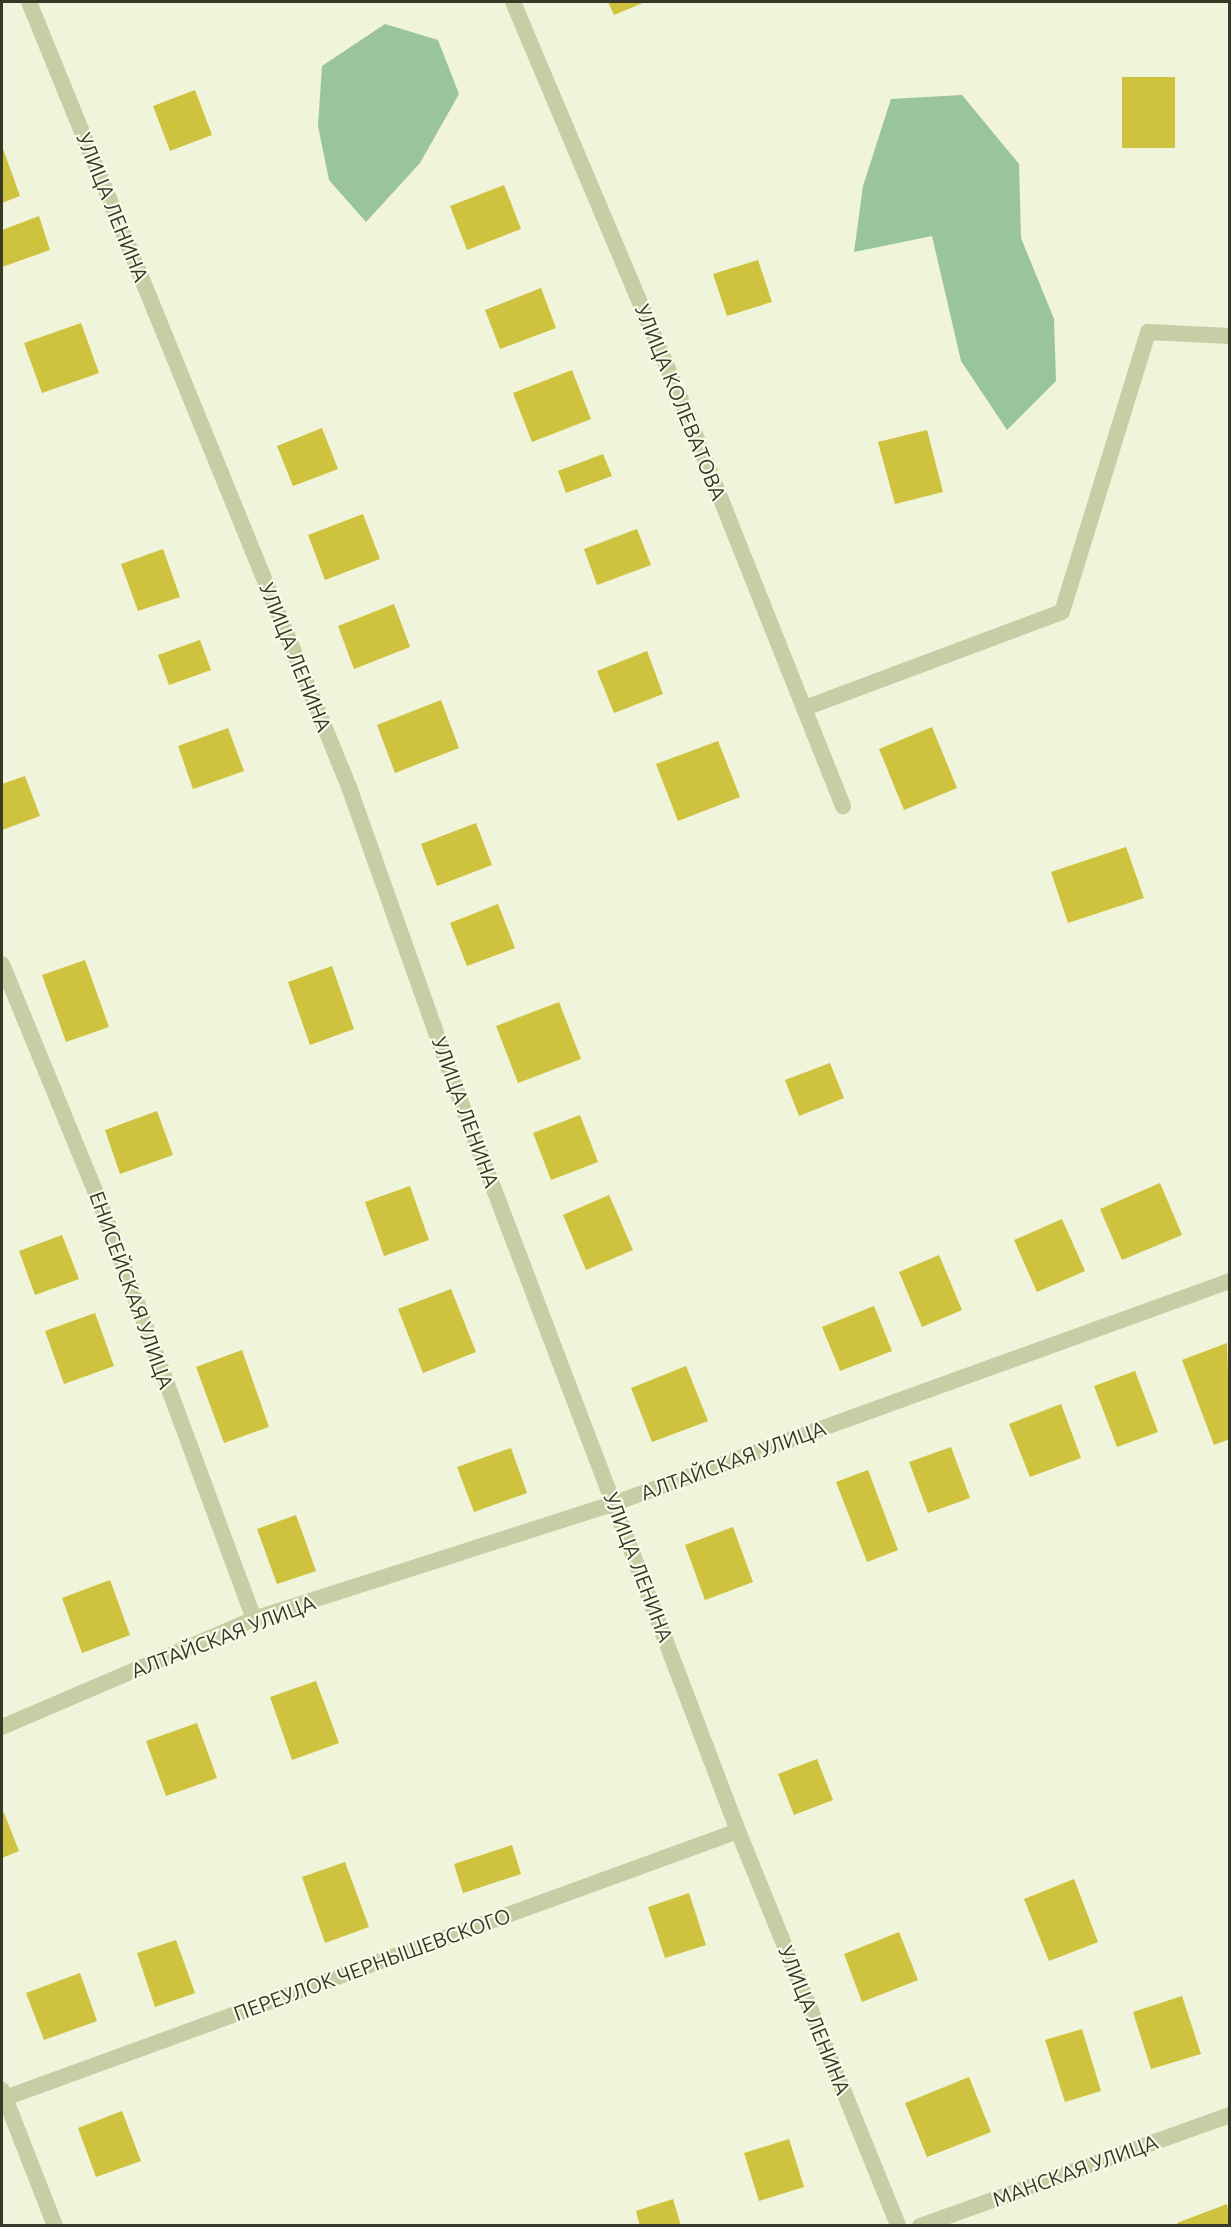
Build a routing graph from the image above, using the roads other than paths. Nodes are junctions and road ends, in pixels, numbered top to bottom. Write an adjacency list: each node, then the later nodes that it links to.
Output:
1 (29, 2): 8 (street, УЛИЦА ЛЕНИНА)
2 (513, 2): 4 (street, УЛИЦА КОЛЕВАТОВА)
3 (1230, 336): 4 (street)
4 (805, 708): 5 (street, УЛИЦА КОЛЕВАТОВА)
5 (843, 806)
6 (2, 964): 9 (street, ЕНИСЕЙСКАЯ УЛИЦА)
7 (1230, 1281): 8 (street, АЛТАЙСКАЯ УЛИЦА)
8 (615, 1503): 9 (street, АЛТАЙСКАЯ УЛИЦА); 11 (street, УЛИЦА ЛЕНИНА)
9 (254, 1619): 10 (street, АЛТАЙСКАЯ УЛИЦА)
10 (2, 1727)
11 (738, 1831): 12 (street, ПЕРЕУЛОК ЧЕРНЫШЕВСКОГО); 15 (street, УЛИЦА ЛЕНИНА)
12 (3, 2094): 14 (street)
13 (1230, 2115): 16 (street, МАНСКАЯ УЛИЦА)
14 (55, 2226)
15 (898, 2226)
16 (921, 2226)

